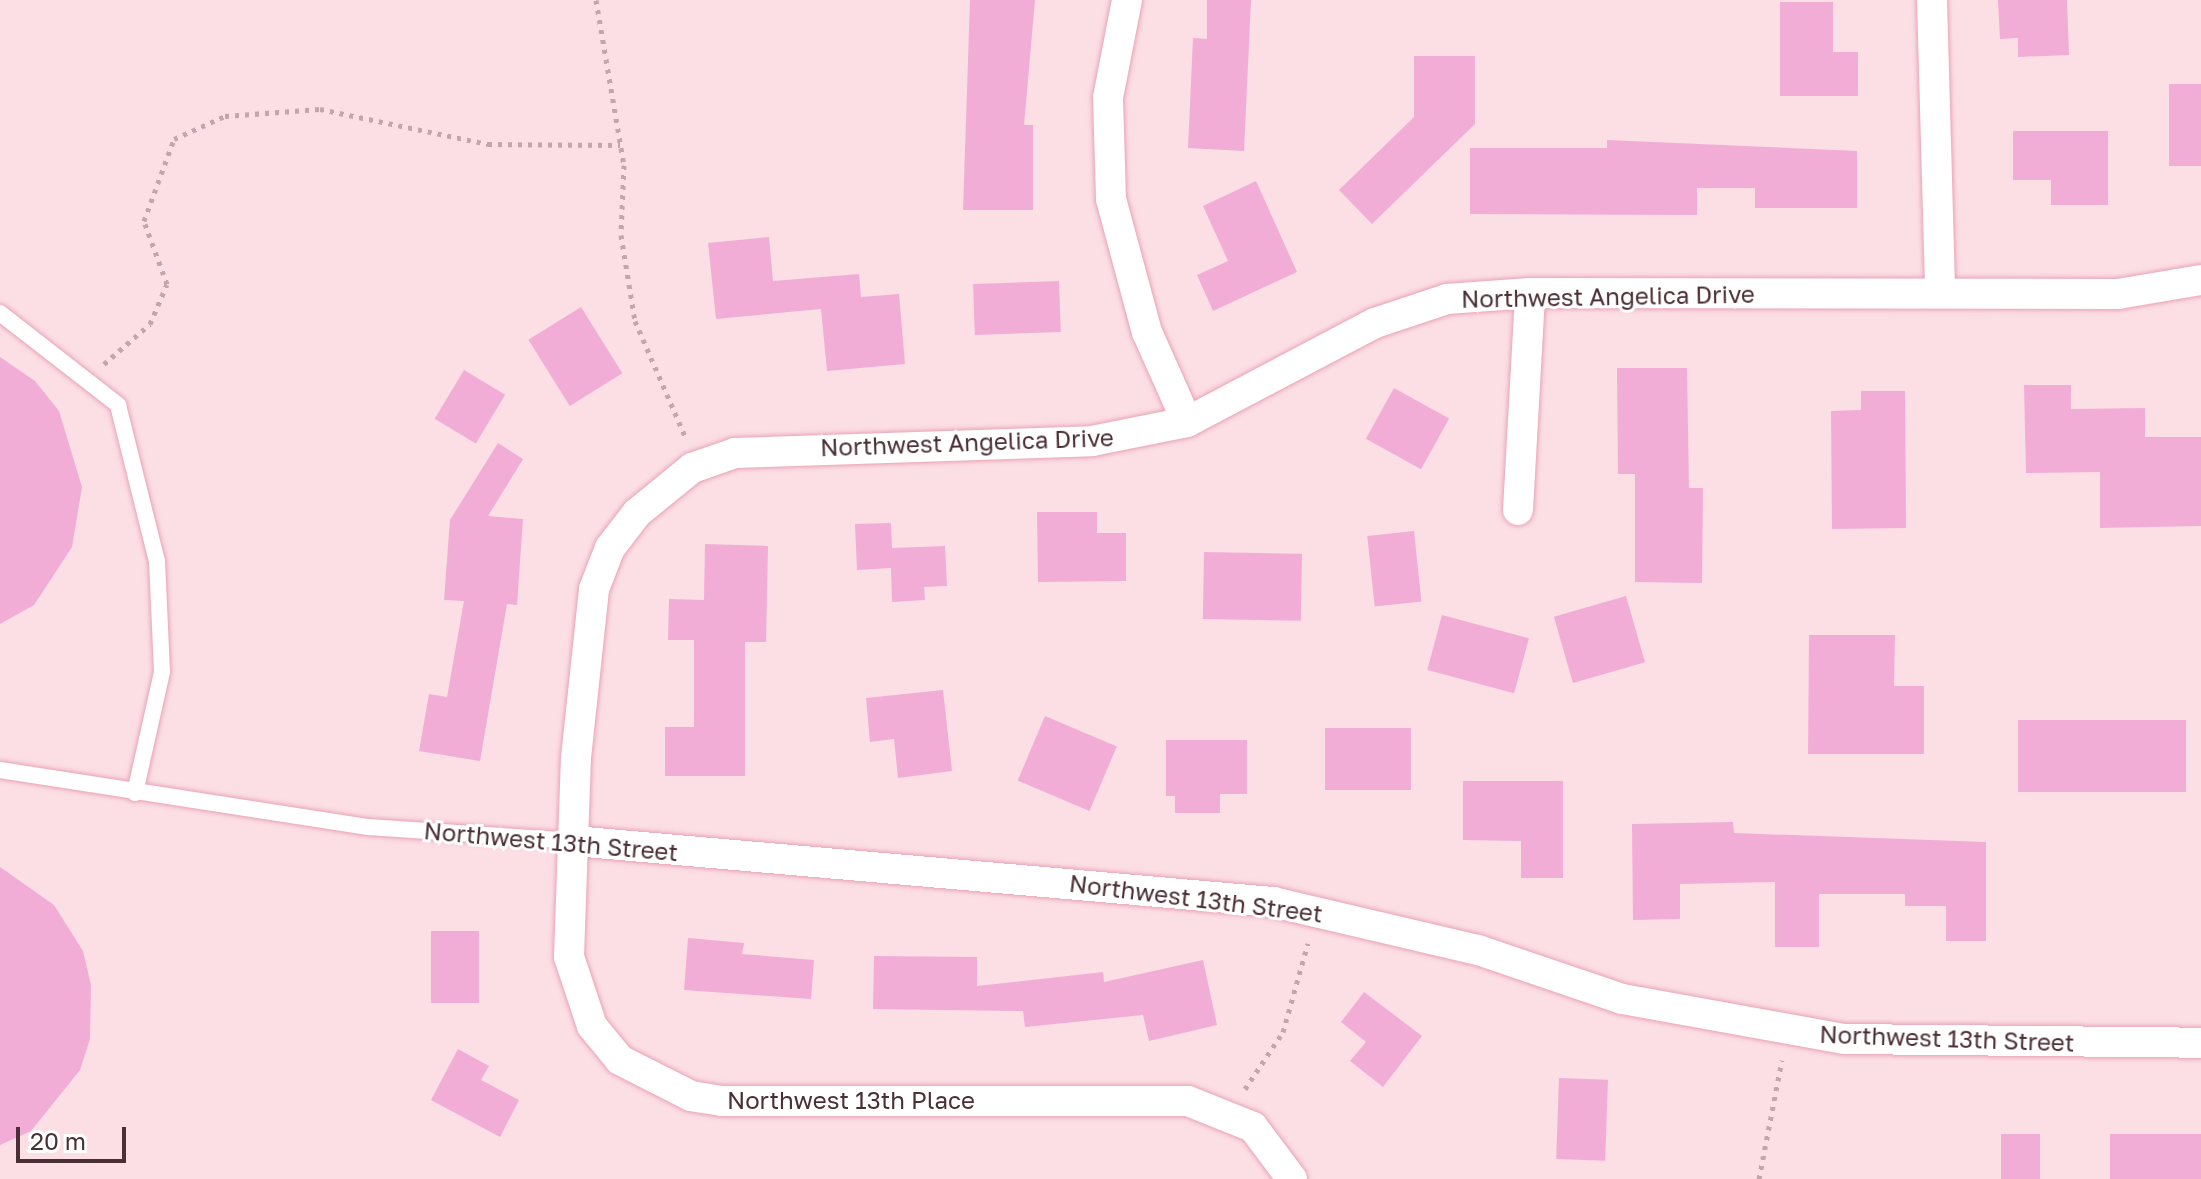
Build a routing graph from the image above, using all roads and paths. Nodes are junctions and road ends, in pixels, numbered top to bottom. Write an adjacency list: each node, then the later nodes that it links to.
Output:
1 (596, 0): 4 (path)
2 (1127, 0): 10 (street)
3 (1932, 0): 7 (street)
4 (620, 145): 9 (path); 11 (path)
5 (2201, 280): 7 (street, Northwest Angelica Drive)
6 (1530, 293): 7 (street, Northwest Angelica Drive); 10 (street, Northwest Angelica Drive); 12 (street)
7 (1940, 293)
8 (0, 313): 9 (lane)
9 (86, 378): 14 (lane)
10 (1187, 422): 11 (street, Northwest Angelica Drive)
11 (692, 468): 15 (street, Northwest Angelica Drive)
12 (1518, 510)
13 (0, 770): 14 (lane, Northwest 13th Street)
14 (135, 793): 15 (lane, Northwest 13th Street)
15 (574, 841): 16 (street, Northwest 13th Street); 19 (street, Northwest 13th Place)
16 (1319, 911): 17 (street, Northwest 13th Street); 19 (path)
17 (1788, 1032): 18 (street, Northwest 13th Street); 21 (path)
18 (2201, 1043)
19 (1230, 1114): 20 (street, Northwest 13th Place)
20 (1292, 1179)
21 (1759, 1179)

